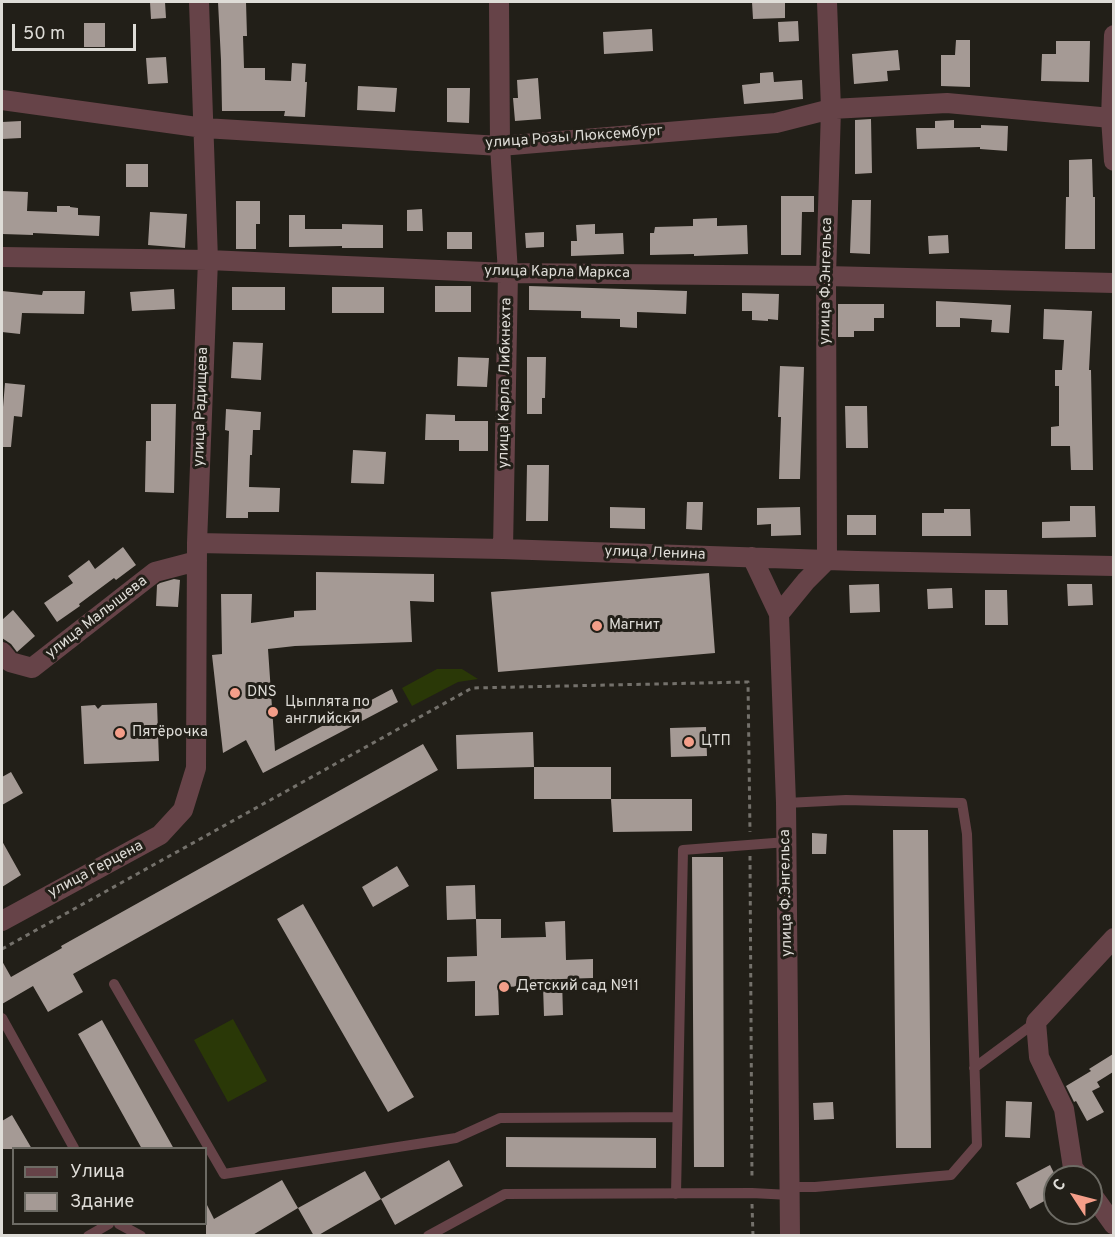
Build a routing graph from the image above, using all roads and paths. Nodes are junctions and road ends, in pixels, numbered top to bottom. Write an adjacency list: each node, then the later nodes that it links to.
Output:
1 (199, 2): 8 (street, улица Радищева)
2 (499, 2): 9 (street, улица Карла Либкнехта)
3 (827, 2): 6 (street, улица Ф.Энгельса)
4 (1113, 35): 7 (street)
5 (2, 100): 8 (street, улица Розы Люксембург)
6 (831, 109): 7 (street, улица Розы Люксембург); 9 (street, улица Розы Люксембург); 14 (street, улица Ф.Энгельса)
7 (1111, 118): 10 (street)
8 (204, 128): 9 (street, улица Розы Люксембург); 12 (street, улица Радищева)
9 (500, 146): 13 (street, улица Карла Либкнехта)
10 (1113, 161)
11 (2, 257): 12 (street, улица Карла Маркса)
12 (208, 260): 13 (street, улица Карла Маркса); 17 (street, улица Радищева)
13 (508, 273): 14 (street, улица Карла Маркса); 16 (street, улица Карла Либкнехта)
14 (826, 276): 15 (street, улица Карла Маркса); 19 (street, улица Ф.Энгельса)
15 (1113, 283)
16 (503, 549): 17 (street, улица Ленина); 18 (street, улица Ленина)
17 (197, 552): 22 (street, улица Малышева); 24 (street, улица Радищева)
18 (752, 557): 19 (street, улица Ленина); 21 (street, улица Ф.Энгельса)
19 (827, 560): 20 (street, улица Ленина); 21 (street)
20 (1113, 566)
21 (780, 614): 23 (street, улица Ф.Энгельса)
22 (2, 652)
23 (786, 803): 25 (street, улица Ф.Энгельса); 33 (lane)
24 (183, 810): 27 (street, улица Герцена)
25 (787, 842): 26 (lane); 37 (street, улица Ф.Энгельса)
26 (750, 845): 29 (path); 34 (lane); 38 (path)
27 (2, 921)
28 (1113, 938): 32 (street)
29 (2, 949)
30 (114, 984): 34 (lane)
31 (2, 1018): 35 (lane)
32 (1036, 1022): 33 (lane); 36 (street)
33 (974, 1068): 37 (lane)
34 (677, 1117): 39 (lane)
35 (73, 1147)
36 (1073, 1165)
37 (790, 1191): 38 (lane); 48 (street, улица Ф.Энгельса)
38 (752, 1193): 39 (lane); 47 (path)
39 (676, 1194): 46 (lane)
40 (1103, 1210): 43 (street)
41 (107, 1225): 44 (lane)
42 (121, 1225): 45 (lane)
43 (1113, 1225)
44 (88, 1236)
45 (141, 1236)
46 (428, 1236)
47 (753, 1236)
48 (790, 1236)

